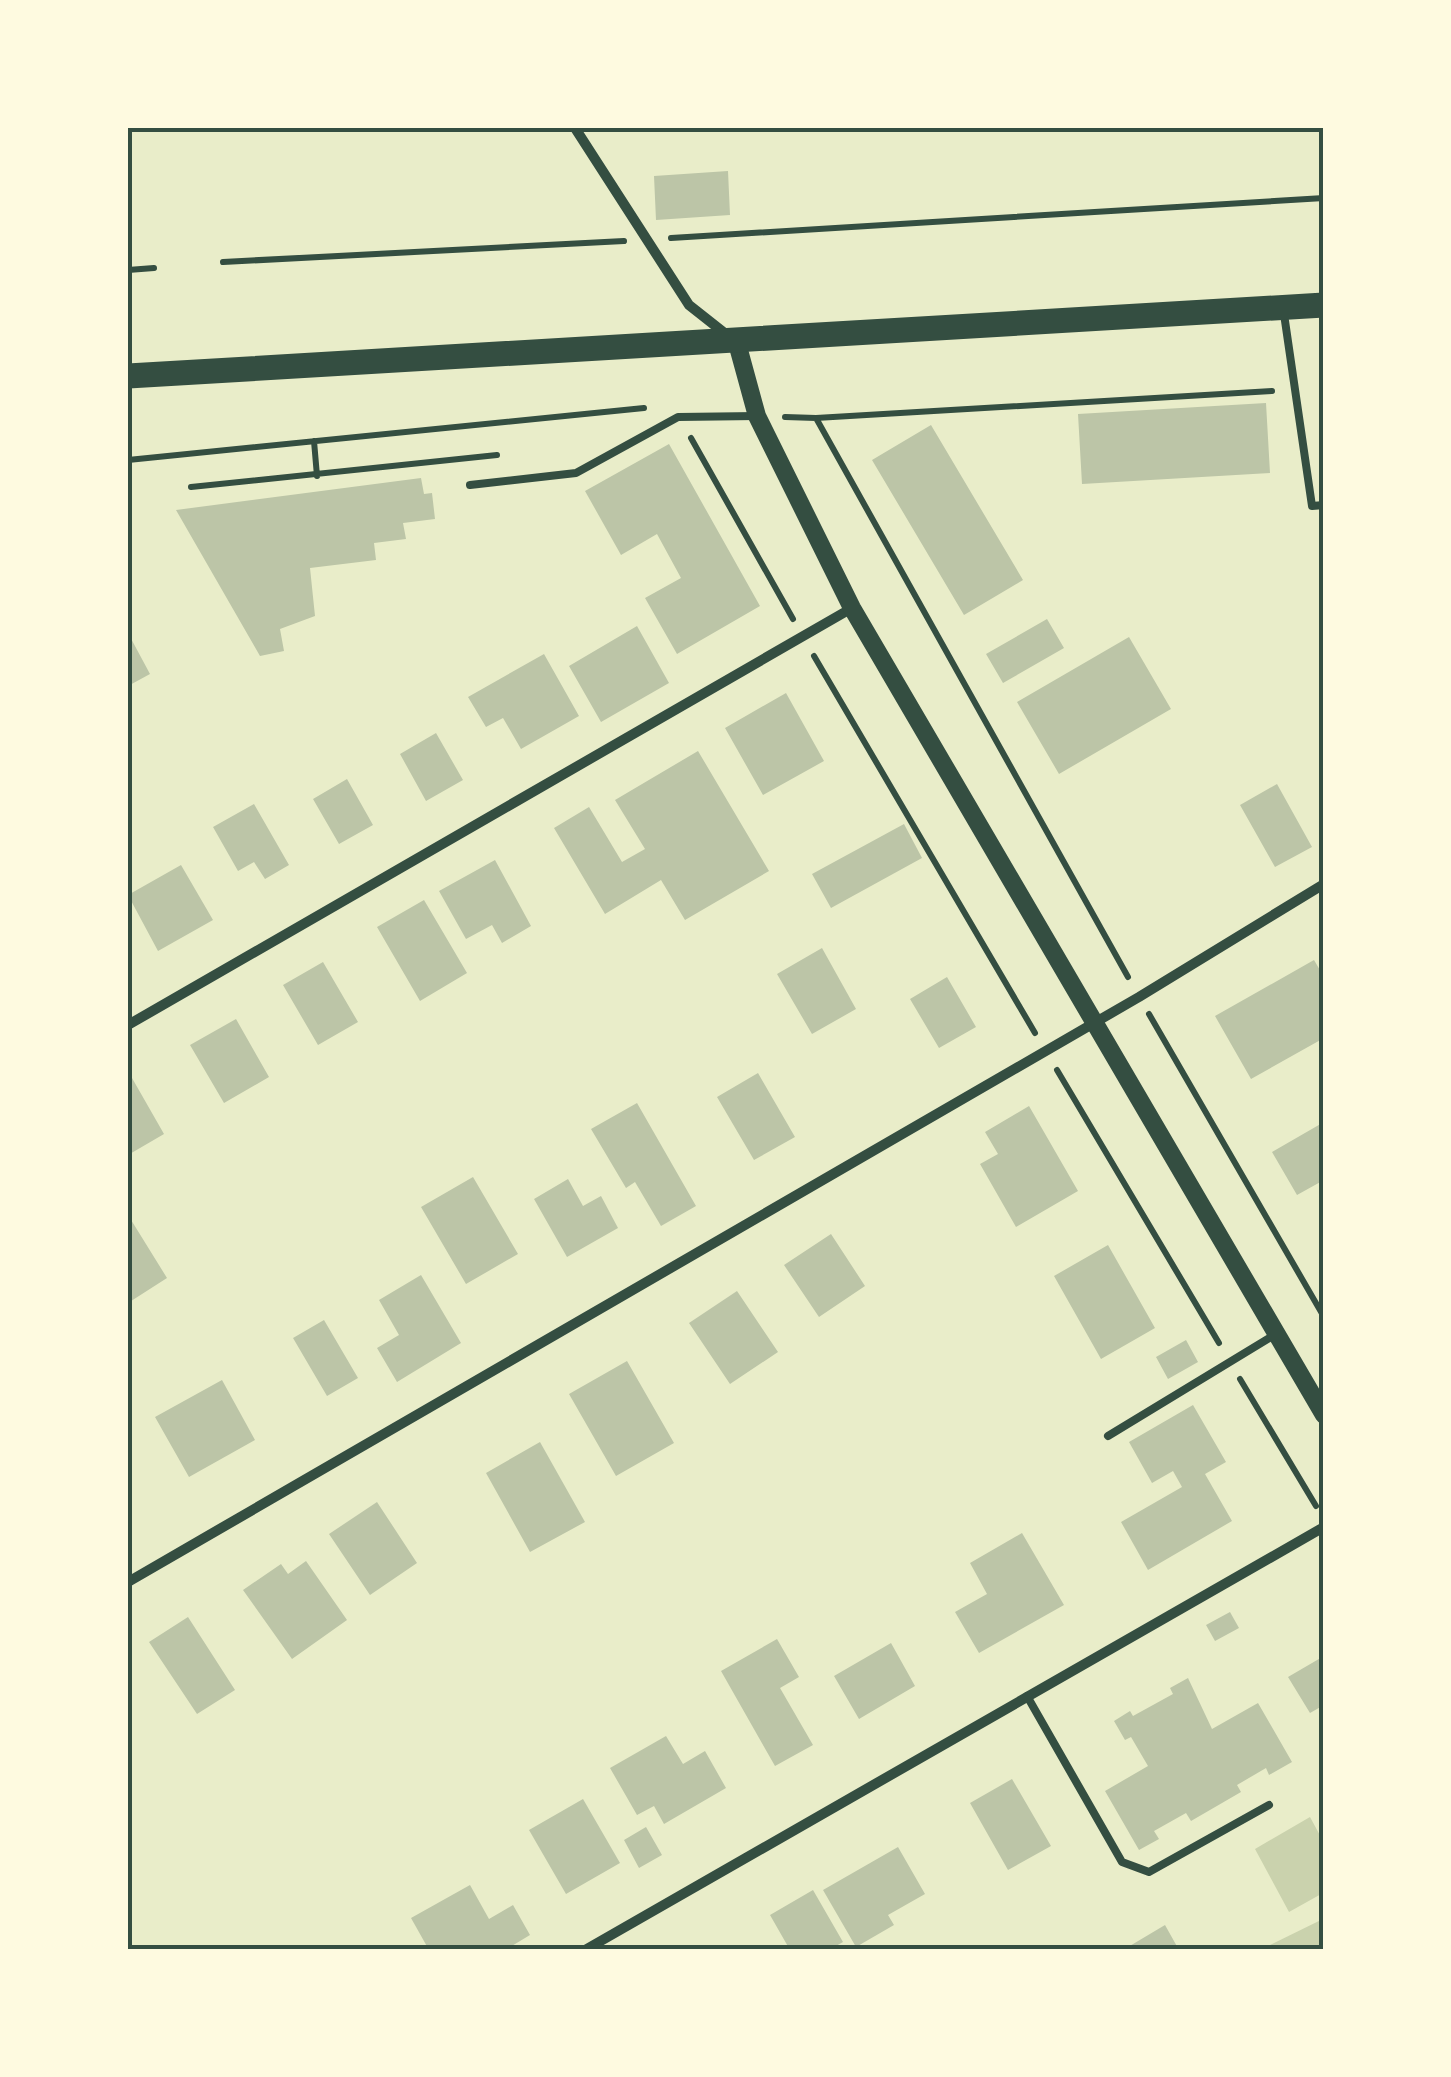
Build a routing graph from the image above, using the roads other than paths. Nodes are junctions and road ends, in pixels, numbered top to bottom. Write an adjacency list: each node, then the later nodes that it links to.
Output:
1 (575, 128): 4 (street)
2 (1324, 304): 3 (main road)
3 (1283, 307): 4 (main road); 8 (lane)
4 (737, 343): 5 (main road); 6 (street)
5 (128, 376)
6 (757, 416): 7 (lane); 9 (street)
7 (470, 485)
8 (1324, 505)
9 (852, 608): 11 (street); 12 (street)
10 (1324, 884): 11 (street)
11 (1094, 1022): 13 (street); 17 (street)
12 (128, 1025)
13 (1276, 1334): 14 (street); 15 (lane)
14 (1324, 1415)
15 (1108, 1436)
16 (1324, 1523): 18 (street)
17 (128, 1582)
18 (1028, 1696): 19 (lane); 20 (street)
19 (1269, 1805)
20 (585, 1950)

